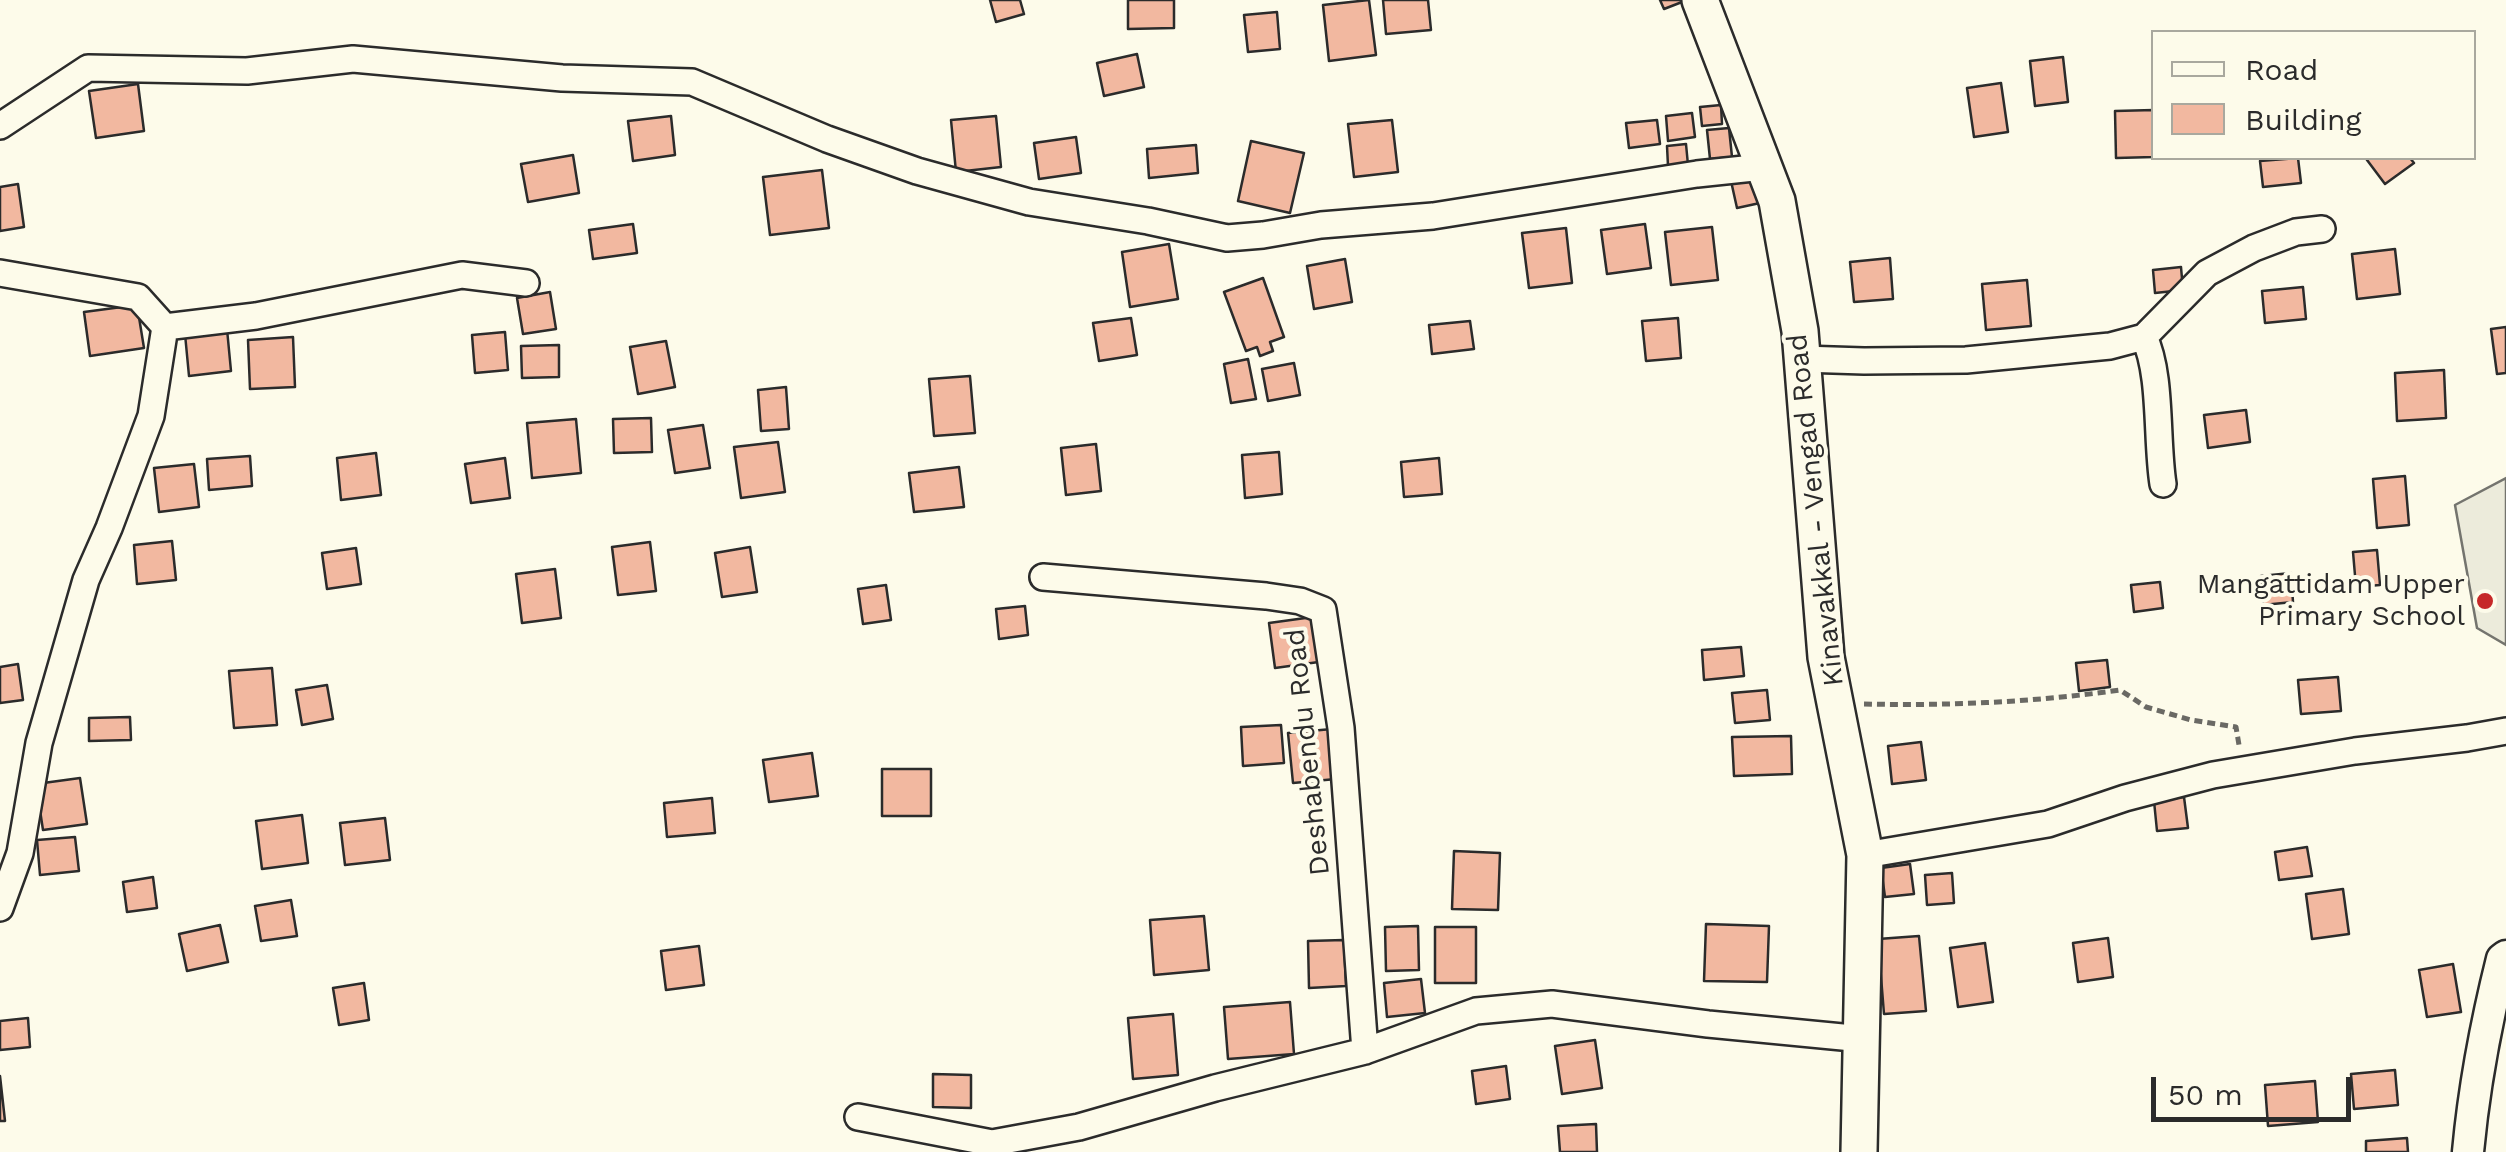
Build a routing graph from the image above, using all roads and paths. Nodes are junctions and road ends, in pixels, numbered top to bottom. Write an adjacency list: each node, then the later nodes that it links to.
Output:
1 (1700, 0): 3 (main road, Kinavakkal - Vengad Road)
2 (0, 126): 3 (street)
3 (1763, 167): 9 (main road, Kinavakkal - Vengad Road)
4 (2322, 229): 8 (street)
5 (0, 273): 7 (street)
6 (526, 283): 7 (street)
7 (164, 327): 16 (street)
8 (2144, 337): 9 (street); 10 (street)
9 (1802, 359): 12 (main road, Kinavakkal - Vengad Road)
10 (2163, 484)
11 (1043, 578): 19 (street, Deshabendu Road)
12 (1836, 704): 14 (path); 15 (main road, Kinavakkal - Vengad Road)
13 (2506, 731): 14 (street)
14 (2243, 770): 15 (street)
15 (1865, 855): 18 (main road, Kinavakkal - Vengad Road)
16 (0, 908)
17 (2506, 956): 23 (street)
18 (1863, 1040): 19 (street); 22 (main road, Kinavakkal - Vengad Road)
19 (1365, 1051): 21 (street)
20 (858, 1117): 21 (street)
21 (990, 1148)
22 (1859, 1152)
23 (2468, 1152)

